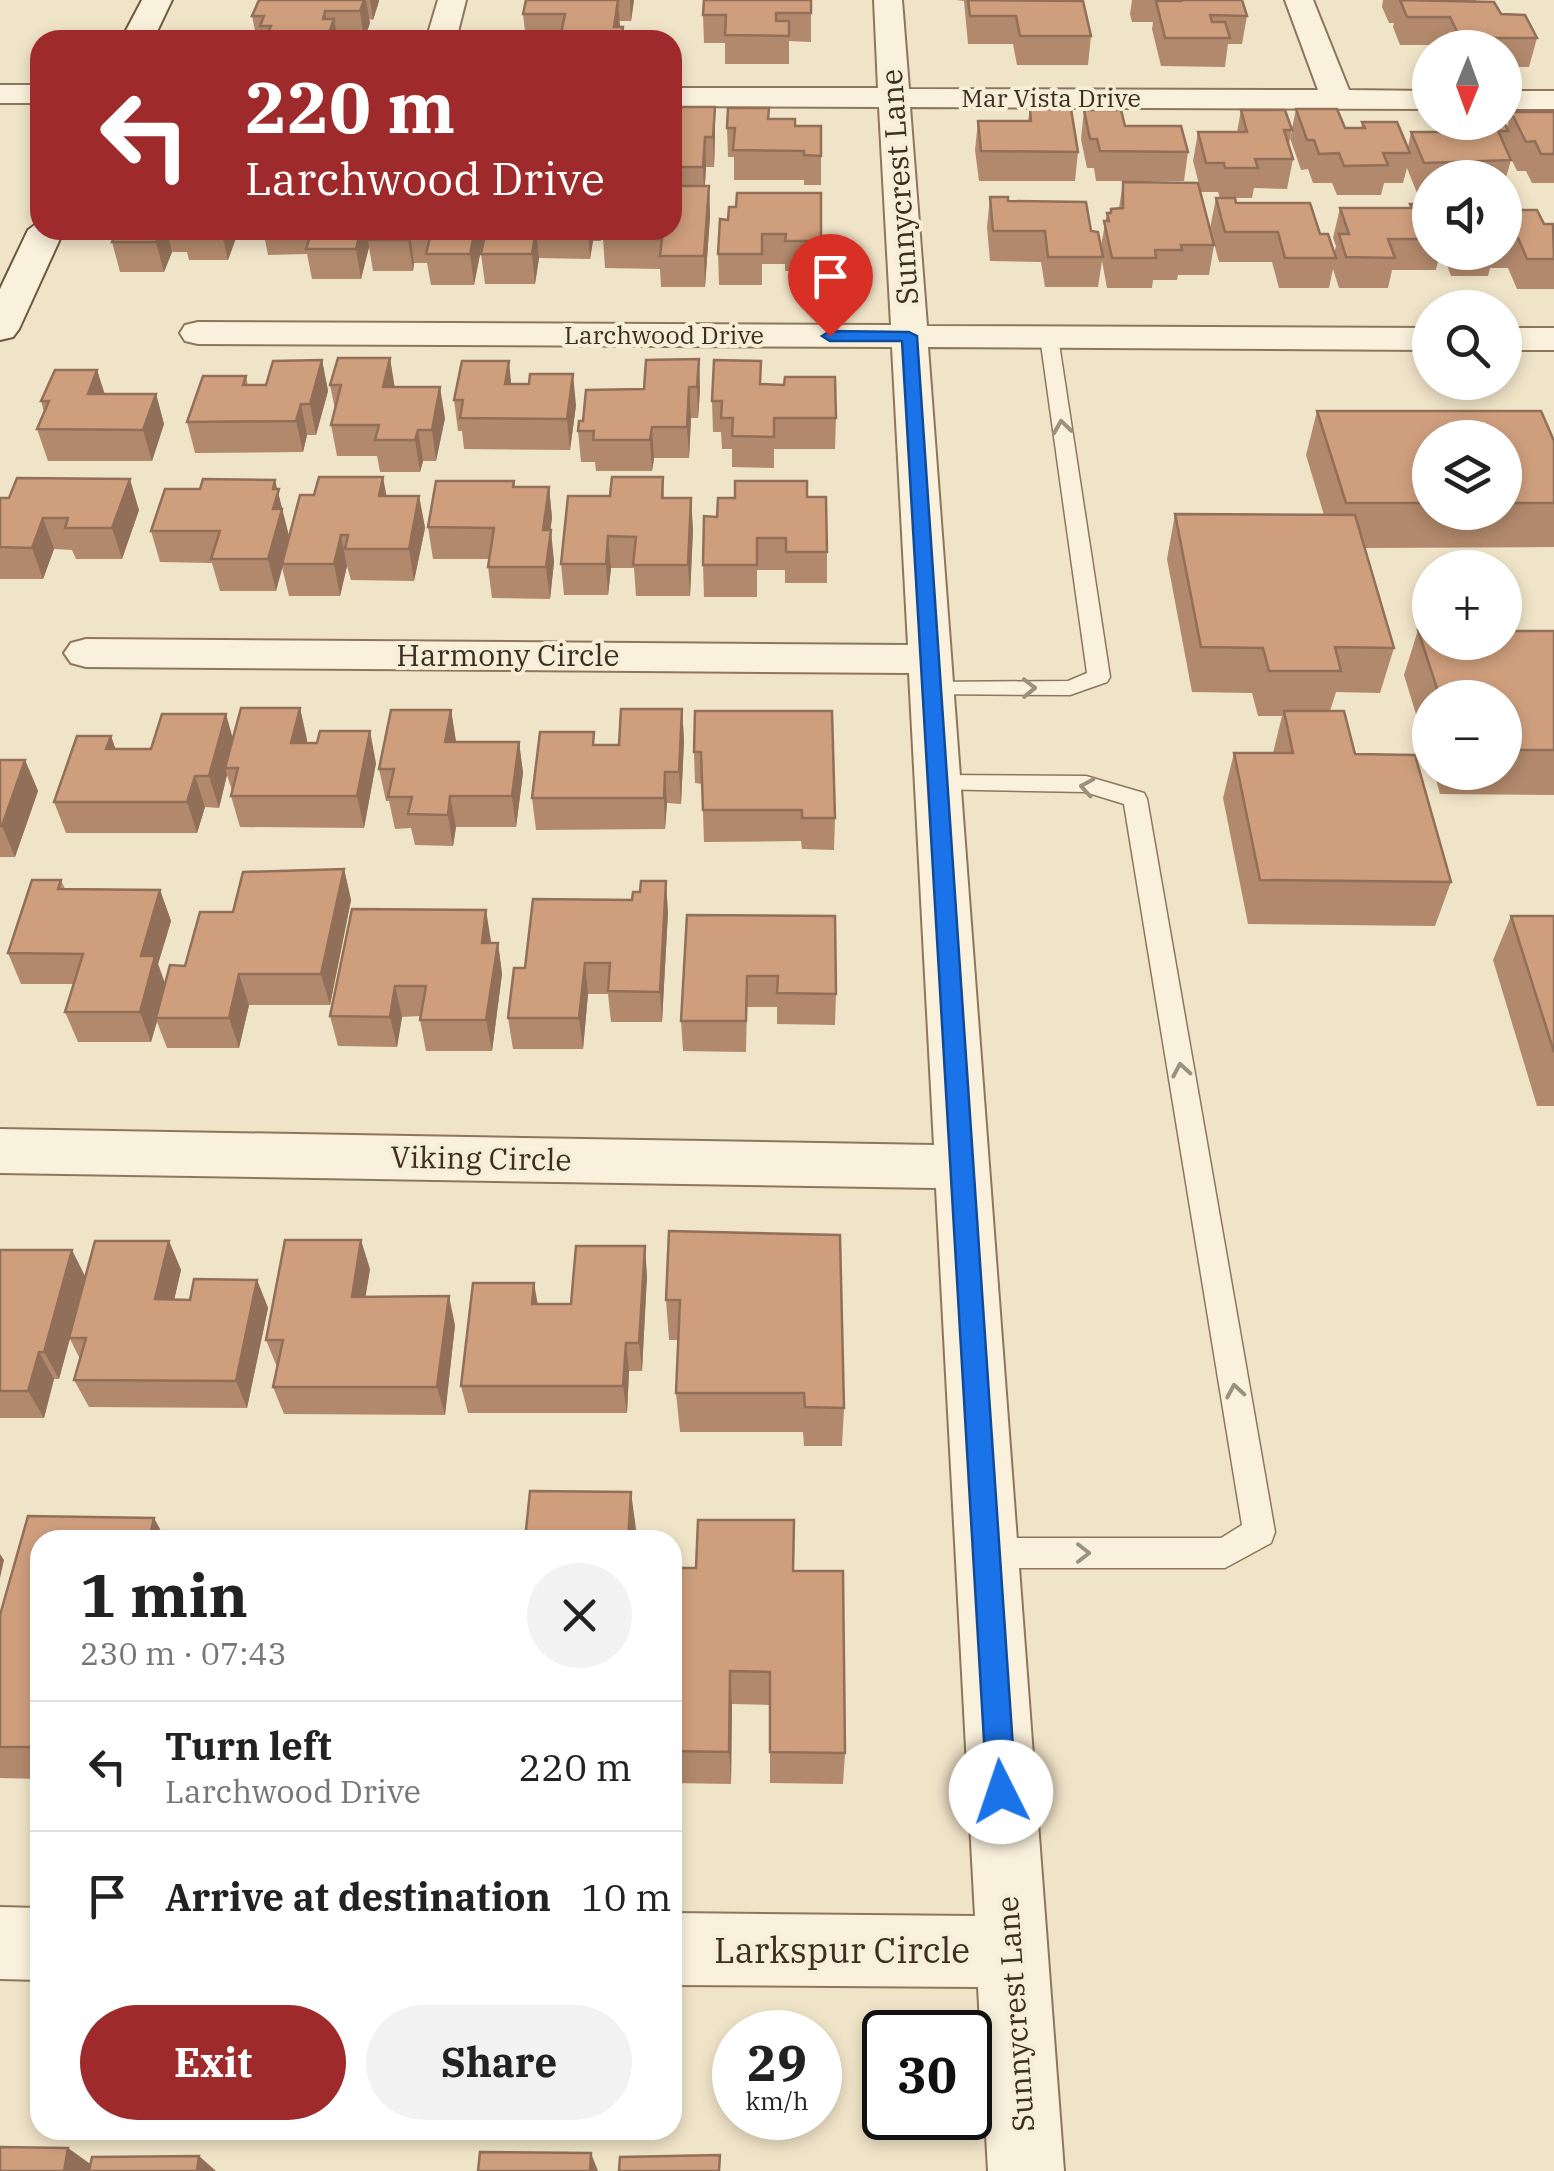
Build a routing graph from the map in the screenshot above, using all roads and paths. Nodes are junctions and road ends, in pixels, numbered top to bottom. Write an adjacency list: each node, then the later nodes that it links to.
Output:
1 (156, 0): 5 (street)
2 (452, 0): 6 (street)
3 (888, 0): 10 (street, Sunnycrest Lane)
4 (1299, 0): 11 (street)
5 (142, 30)
6 (444, 30)
7 (0, 94): 8 (street)
8 (30, 94)
9 (682, 97): 10 (street, Mar Vista Drive)
10 (894, 98): 11 (street, Mar Vista Drive); 18 (street, Sunnycrest Lane)
11 (1336, 99): 12 (street, Mar Vista Drive)
12 (1412, 100)
13 (1522, 100): 14 (street)
14 (1554, 100)
15 (41, 240): 16 (street)
16 (0, 329)
17 (198, 334): 18 (street, Larchwood Drive)
18 (909, 336): 19 (street, Larchwood Drive); 24 (street, Sunnycrest Lane)
19 (1049, 337): 20 (street, Larchwood Drive); 24 (lane, one-way to 19)
20 (1412, 339)
21 (1522, 339): 22 (street)
22 (1554, 339)
23 (86, 653): 24 (street, Harmony Circle)
24 (930, 674): 25 (street, Sunnycrest Lane)
25 (938, 782): 27 (street, Sunnycrest Lane); 28 (lane, one-way to 25)
26 (0, 1151): 27 (street, Viking Circle)
27 (962, 1166): 28 (street, Sunnycrest Lane)
28 (986, 1553): 32 (street, Sunnycrest Lane)
29 (0, 1943): 30 (street)
30 (30, 1944)
31 (682, 1949): 32 (street, Larkspur Circle)
32 (1012, 1952): 33 (street, Sunnycrest Lane)
33 (1026, 2171)

